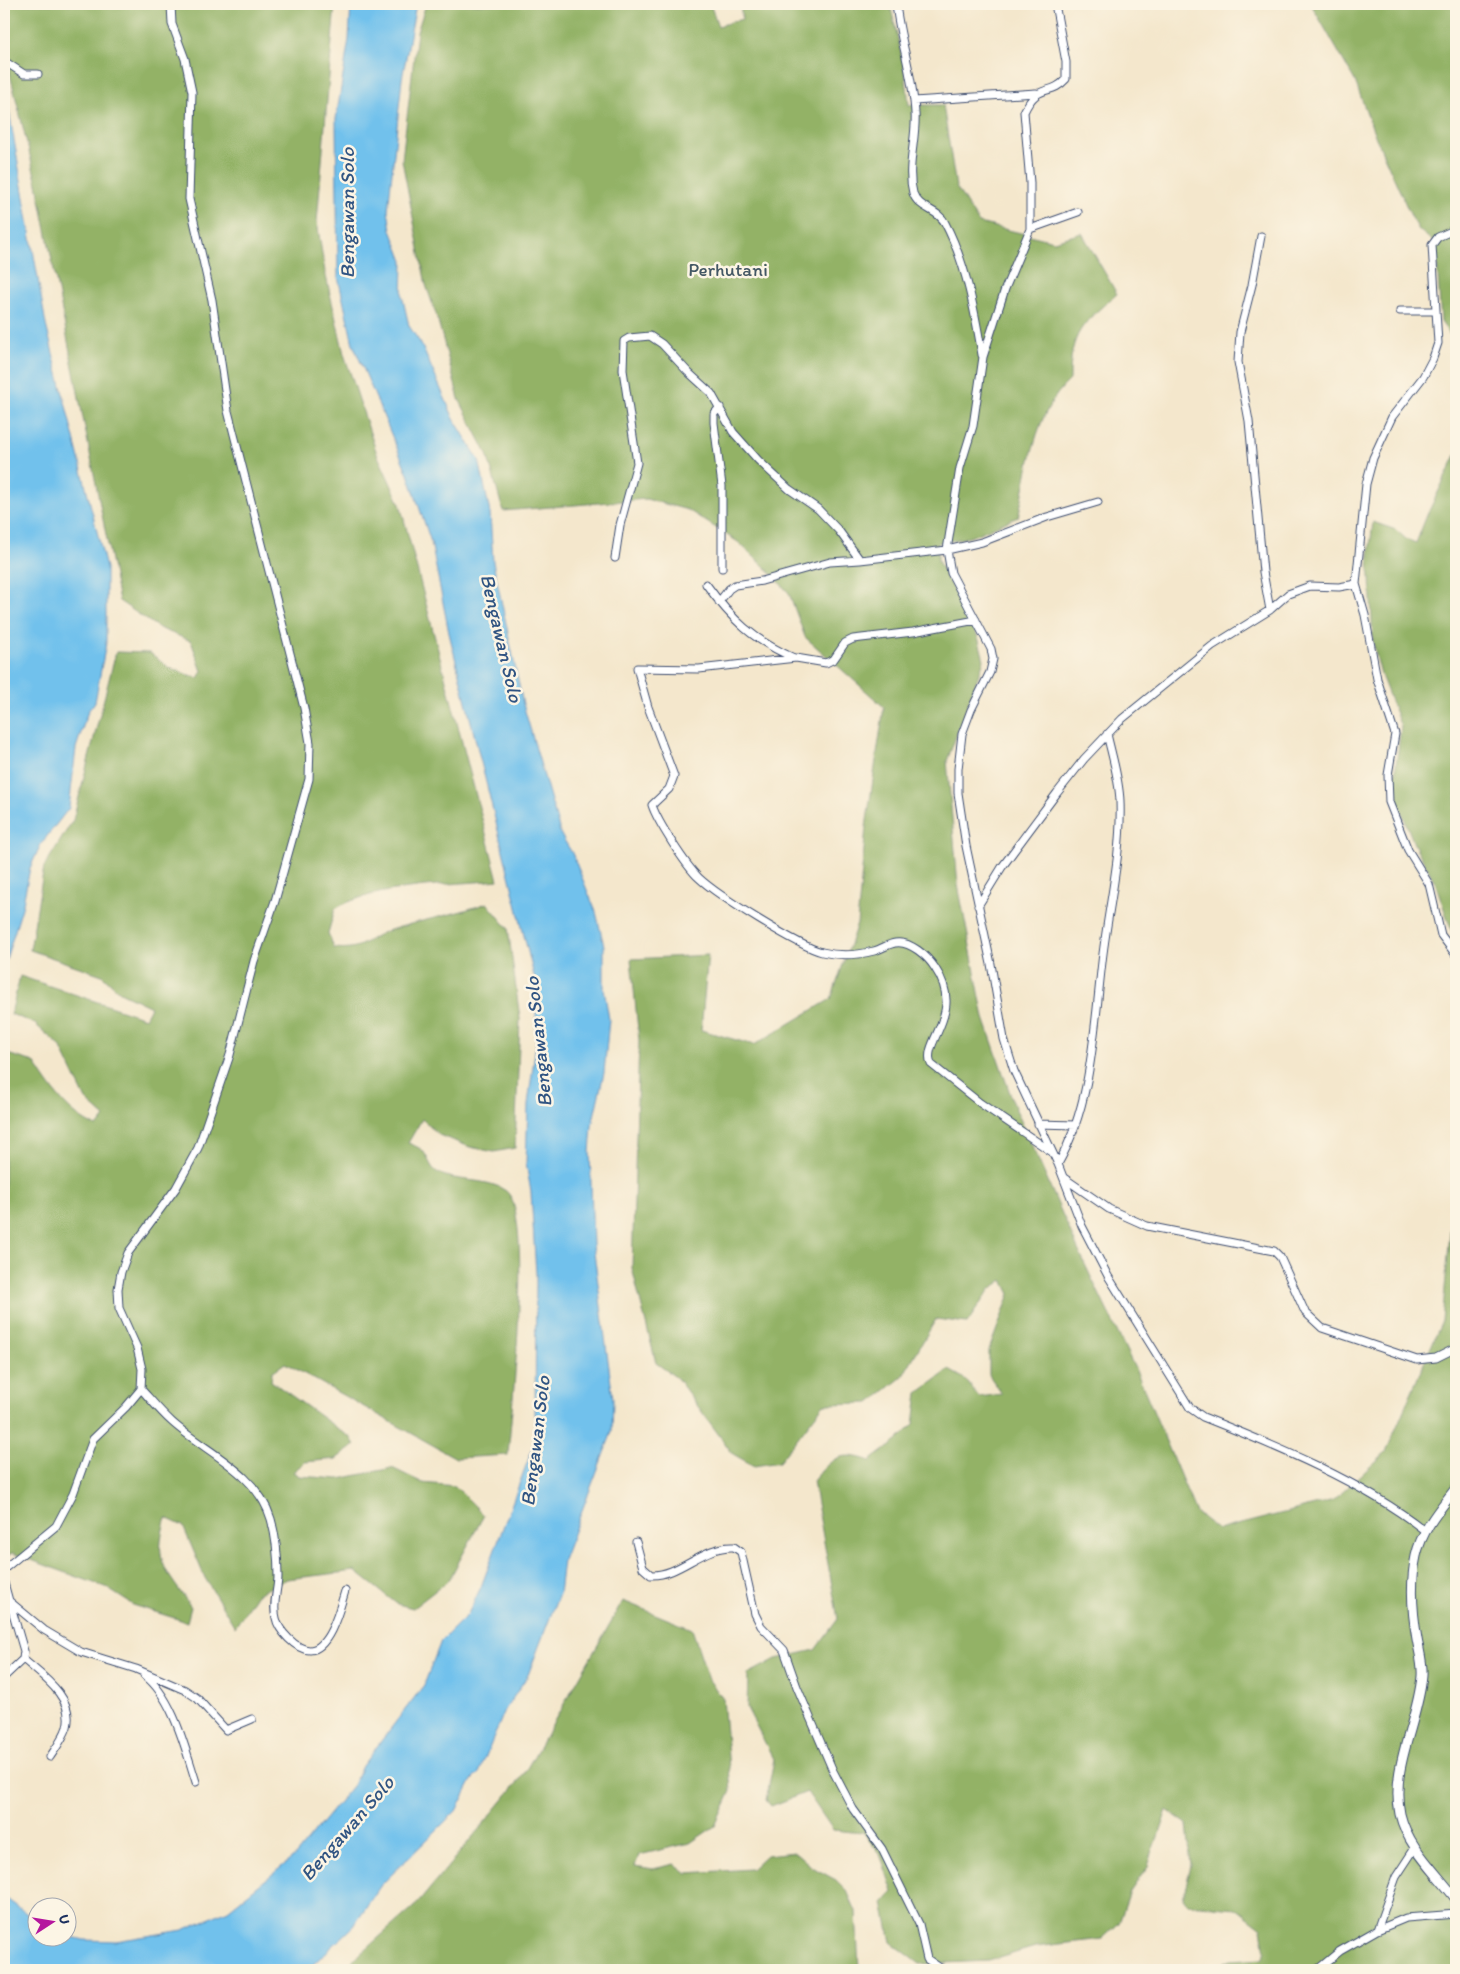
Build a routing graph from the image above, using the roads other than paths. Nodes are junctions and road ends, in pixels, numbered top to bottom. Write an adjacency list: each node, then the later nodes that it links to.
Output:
1 (171, 4): 36 (street)
2 (896, 4): 7 (street)
3 (1055, 4): 6 (street)
4 (4, 60): 5 (street)
5 (38, 74)
6 (1036, 93): 7 (street); 9 (street)
7 (914, 101): 14 (street)
8 (1078, 212): 9 (street)
9 (1030, 229): 14 (street)
10 (1456, 229): 13 (street)
11 (1261, 236): 24 (street)
12 (1400, 311): 13 (street)
13 (1436, 311): 22 (street)
14 (983, 357): 17 (street)
15 (720, 407): 18 (street); 19 (street); 20 (street)
16 (1098, 502): 17 (street)
17 (947, 550): 19 (street); 25 (street)
18 (615, 558)
19 (860, 560): 23 (street)
20 (722, 568)
21 (706, 584): 23 (street)
22 (1356, 584): 24 (street); 29 (street)
23 (719, 602): 26 (street)
24 (1270, 610): 27 (street)
25 (976, 620): 26 (street); 28 (street)
26 (796, 658): 32 (street)
27 (1107, 734): 28 (street); 31 (street)
28 (978, 906): 30 (street)
29 (1456, 955)
30 (1038, 1124): 31 (street); 32 (street)
31 (1076, 1125): 33 (street)
32 (1052, 1152): 33 (street)
33 (1058, 1164): 34 (street)
34 (1064, 1178): 35 (street); 38 (street)
35 (1456, 1348)
36 (141, 1389): 40 (street); 42 (street)
37 (1456, 1488): 38 (street)
38 (1424, 1530): 50 (street)
39 (636, 1542): 54 (street)
40 (4, 1569)
41 (4, 1582): 43 (street)
42 (345, 1591)
43 (9, 1601): 44 (street); 45 (street)
44 (23, 1659): 46 (street); 48 (street)
45 (136, 1669): 47 (street); 49 (street)
46 (4, 1676)
47 (252, 1719)
48 (50, 1757)
49 (196, 1782)
50 (1415, 1848): 51 (street); 53 (street)
51 (1456, 1899)
52 (1456, 1914): 53 (street)
53 (1377, 1930): 55 (street)
54 (943, 1970)
55 (1317, 1970)

